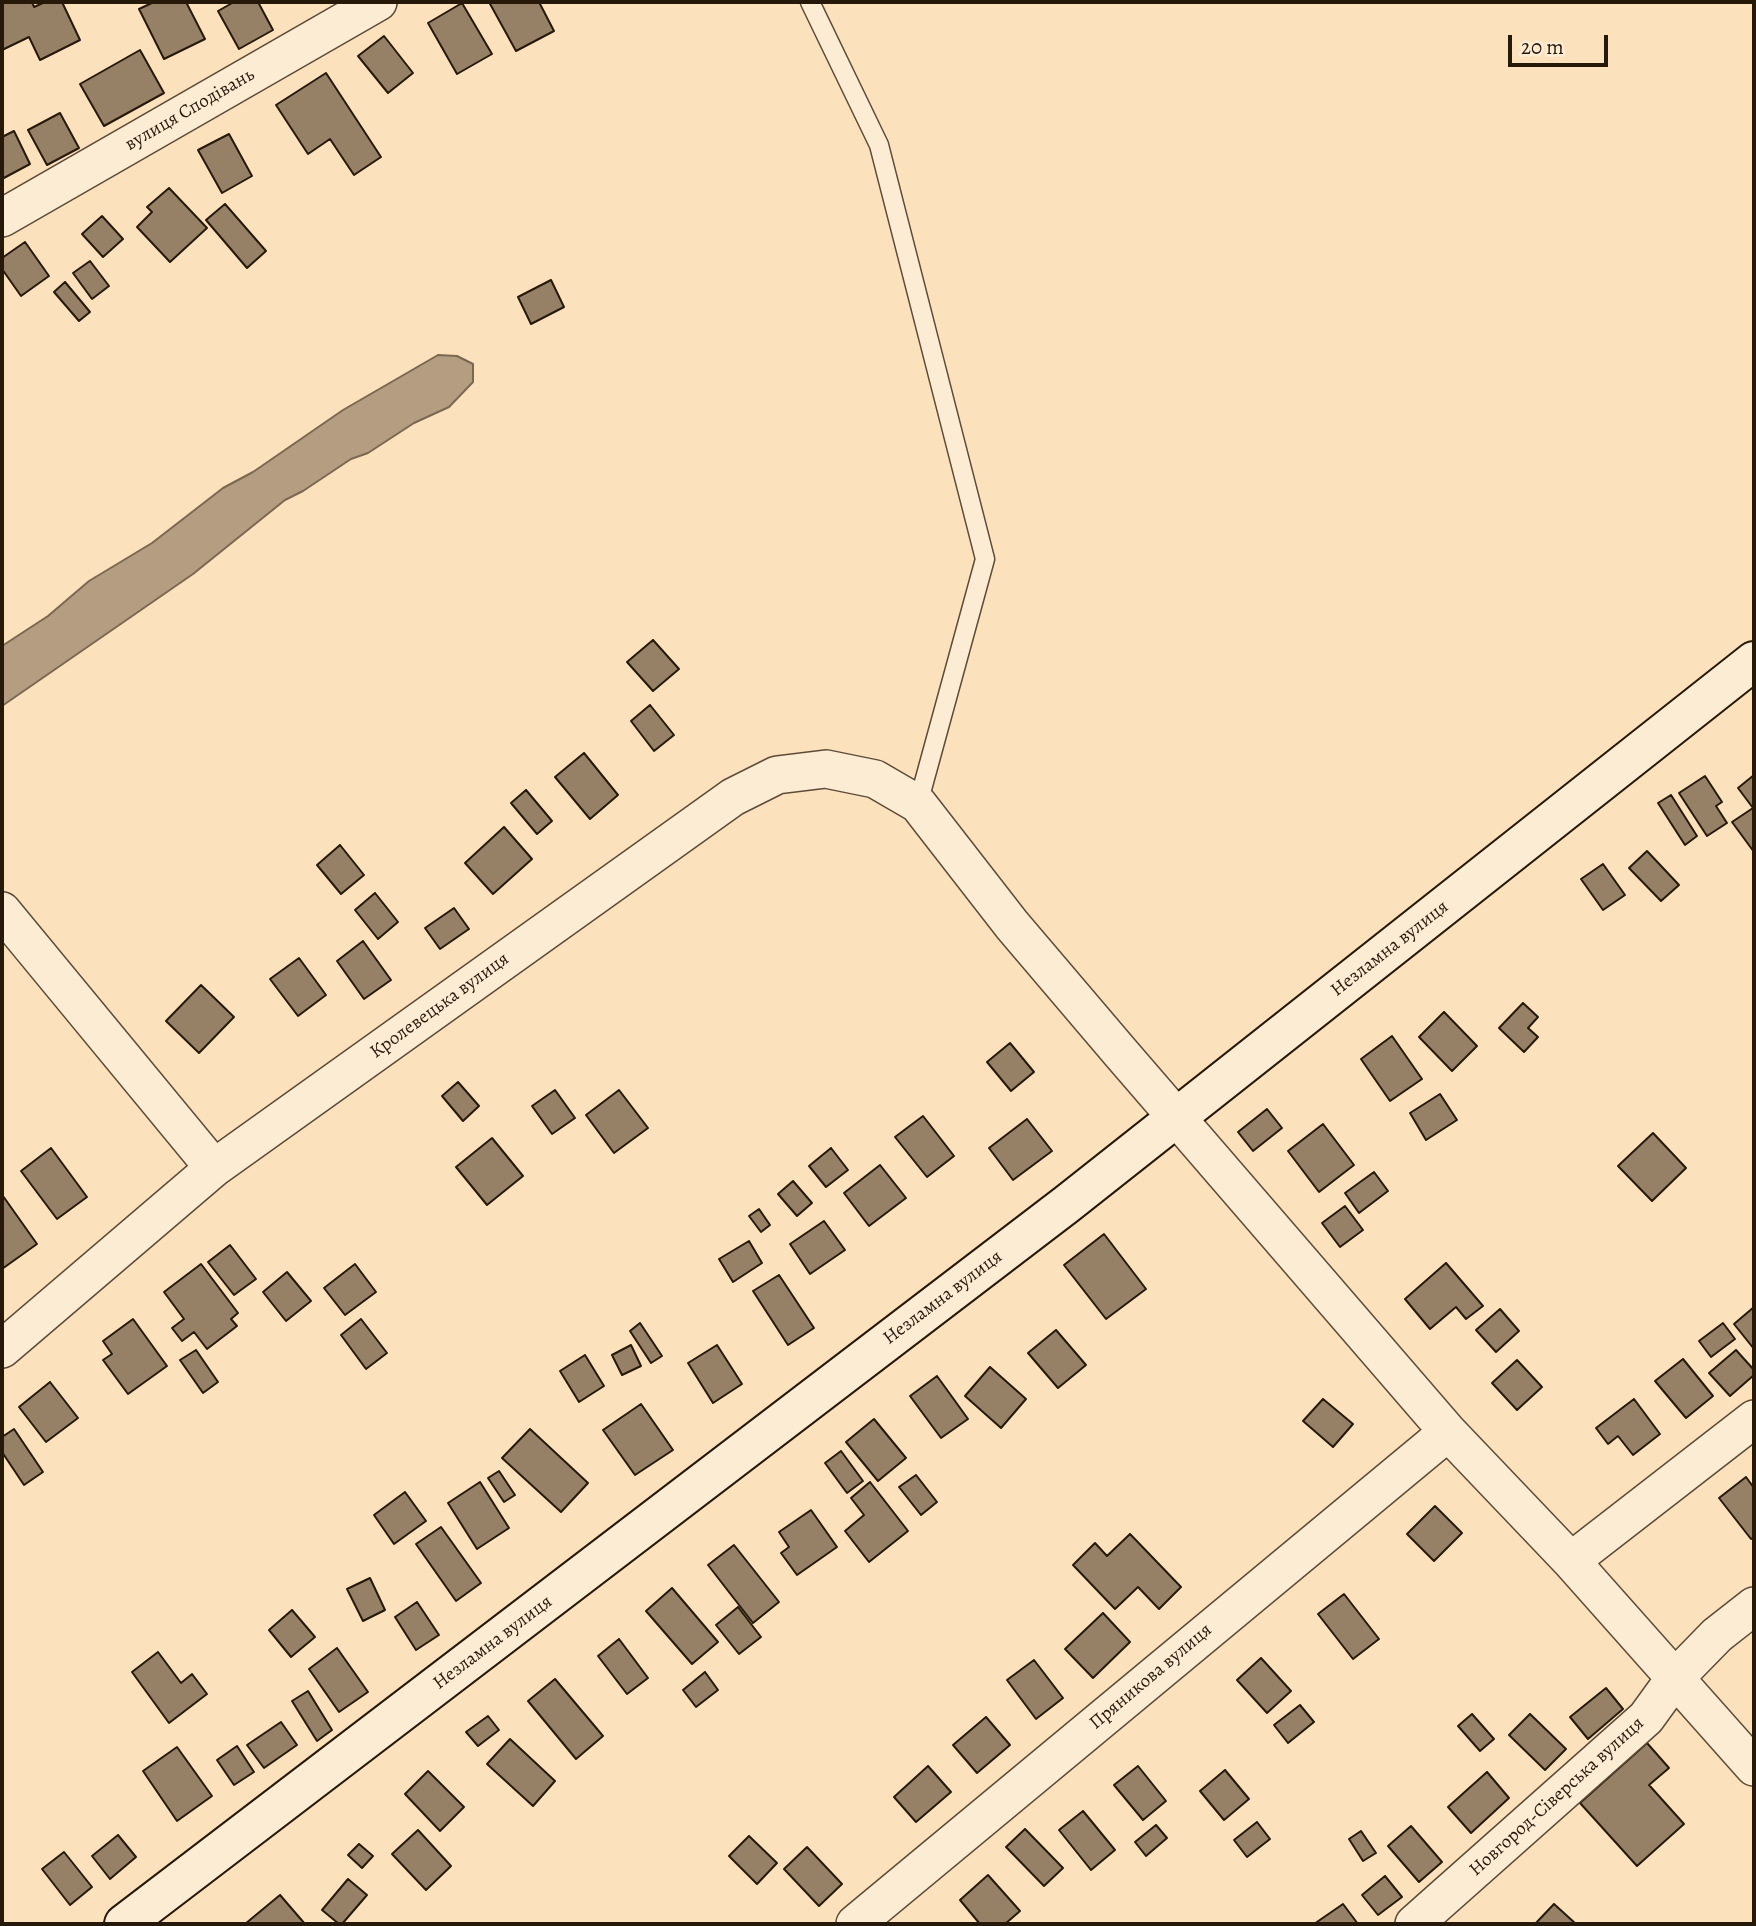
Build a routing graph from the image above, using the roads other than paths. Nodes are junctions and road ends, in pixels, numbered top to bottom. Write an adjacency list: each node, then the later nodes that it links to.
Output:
1 (379, 2): 3 (street, вулиця Сподівань)
2 (810, 2): 5 (lane)
3 (2, 218)
4 (1754, 661): 7 (street, Незламна вулиця)
5 (918, 804): 7 (street); 8 (street, Кролевецька вулиця)
6 (2, 911): 8 (street)
7 (1177, 1117): 11 (street); 16 (street, Незламна вулиця)
8 (214, 1168): 9 (street, Кролевецька вулиця)
9 (2, 1349)
10 (1754, 1419): 12 (street)
11 (1448, 1432): 12 (street); 17 (street, Пряникова вулиця)
12 (1571, 1561): 14 (street)
13 (1754, 1606): 14 (street, Новгород-Сіверська вулиця)
14 (1675, 1678): 15 (street); 18 (street, Новгород-Сіверська вулиця)
15 (1754, 1767)
16 (124, 1924)
17 (855, 1924)
18 (1414, 1924)

